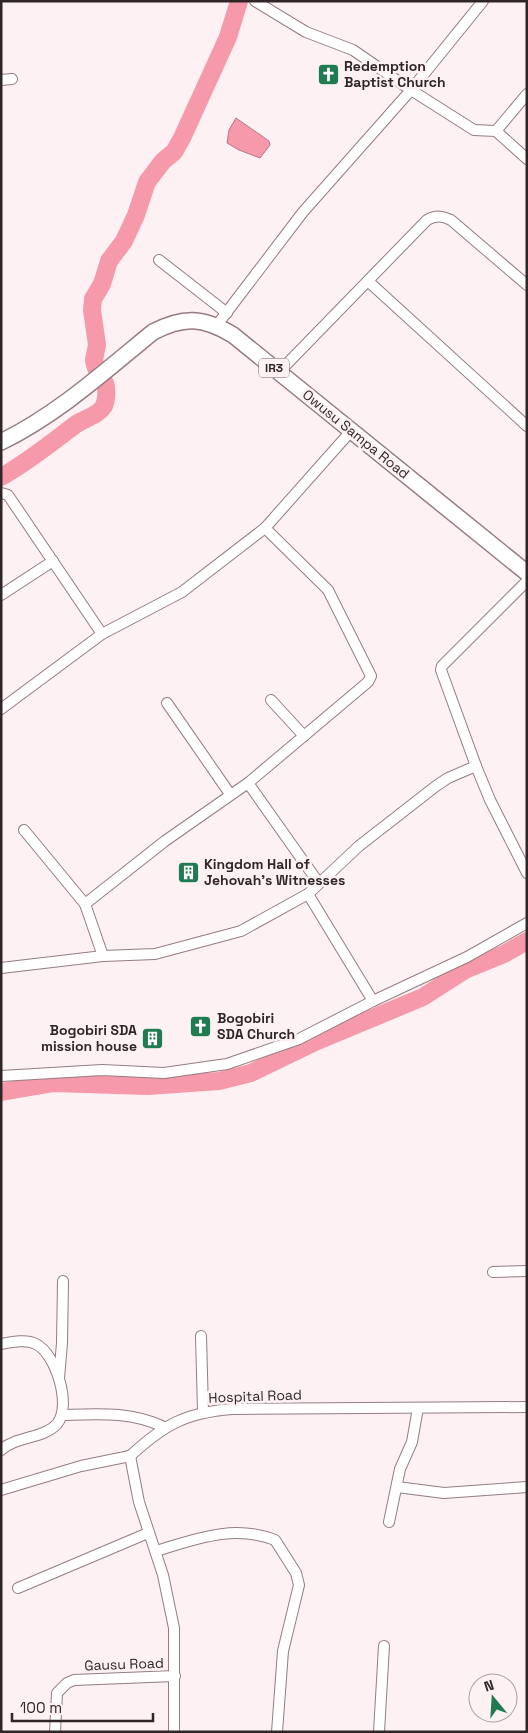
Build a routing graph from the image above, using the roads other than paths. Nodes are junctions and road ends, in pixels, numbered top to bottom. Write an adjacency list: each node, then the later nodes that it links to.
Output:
1 (255, 1): 5 (street)
2 (483, 1): 5 (street)
3 (12, 79): 4 (street)
4 (1, 80)
5 (411, 90): 7 (street); 12 (street)
6 (527, 94): 7 (street)
7 (496, 131): 8 (street)
8 (527, 159)
9 (158, 260): 12 (street)
10 (369, 282): 11 (street); 14 (street); 15 (street)
11 (527, 284)
12 (227, 313): 13 (street)
13 (217, 325): 14 (main road, Owusu Sampa Road / IR3); 17 (main road, Owusu Sampa Road / IR3)
14 (279, 372): 16 (main road, Owusu Sampa Road / IR3)
15 (527, 426)
16 (352, 430): 19 (street); 21 (main road, Owusu Sampa Road / IR3)
17 (1, 442)
18 (1, 493): 20 (street)
19 (265, 528): 23 (street); 27 (street)
20 (54, 560): 22 (street); 23 (street)
21 (526, 573): 28 (street)
22 (1, 595)
23 (102, 634): 26 (street)
24 (271, 700): 27 (street)
25 (167, 703): 30 (street)
26 (1, 709)
27 (304, 736): 29 (street)
28 (476, 766): 32 (street); 33 (street)
29 (248, 783): 30 (street); 33 (street)
30 (230, 794): 35 (street)
31 (24, 830): 35 (street)
32 (527, 873)
33 (318, 882): 34 (street)
34 (308, 894): 37 (street); 39 (street)
35 (85, 904): 37 (street)
36 (527, 923): 39 (street)
37 (103, 956): 38 (street)
38 (1, 968)
39 (373, 1001): 40 (street)
40 (1, 1076)
41 (527, 1271): 42 (street)
42 (493, 1272)
43 (63, 1281): 46 (street)
44 (201, 1336): 49 (street)
45 (1, 1344): 46 (street)
46 (58, 1379): 50 (street)
47 (527, 1407): 48 (street, Hospital Road)
48 (418, 1408): 49 (street, Hospital Road); 54 (street)
49 (202, 1411): 51 (street, Hospital Road)
50 (62, 1415): 51 (street); 52 (street)
51 (164, 1427): 53 (street, Hospital Road)
52 (1, 1450)
53 (130, 1456): 56 (street); 58 (street)
54 (397, 1487): 55 (street); 57 (street)
55 (527, 1487)
56 (1, 1490)
57 (389, 1522)
58 (148, 1534): 59 (street); 60 (street)
59 (156, 1551): 62 (street); 65 (street)
60 (18, 1588)
61 (384, 1646): 66 (street)
62 (175, 1676): 63 (street, Gausu Road); 64 (street)
63 (55, 1732)
64 (174, 1732)
65 (277, 1732)
66 (379, 1732)

